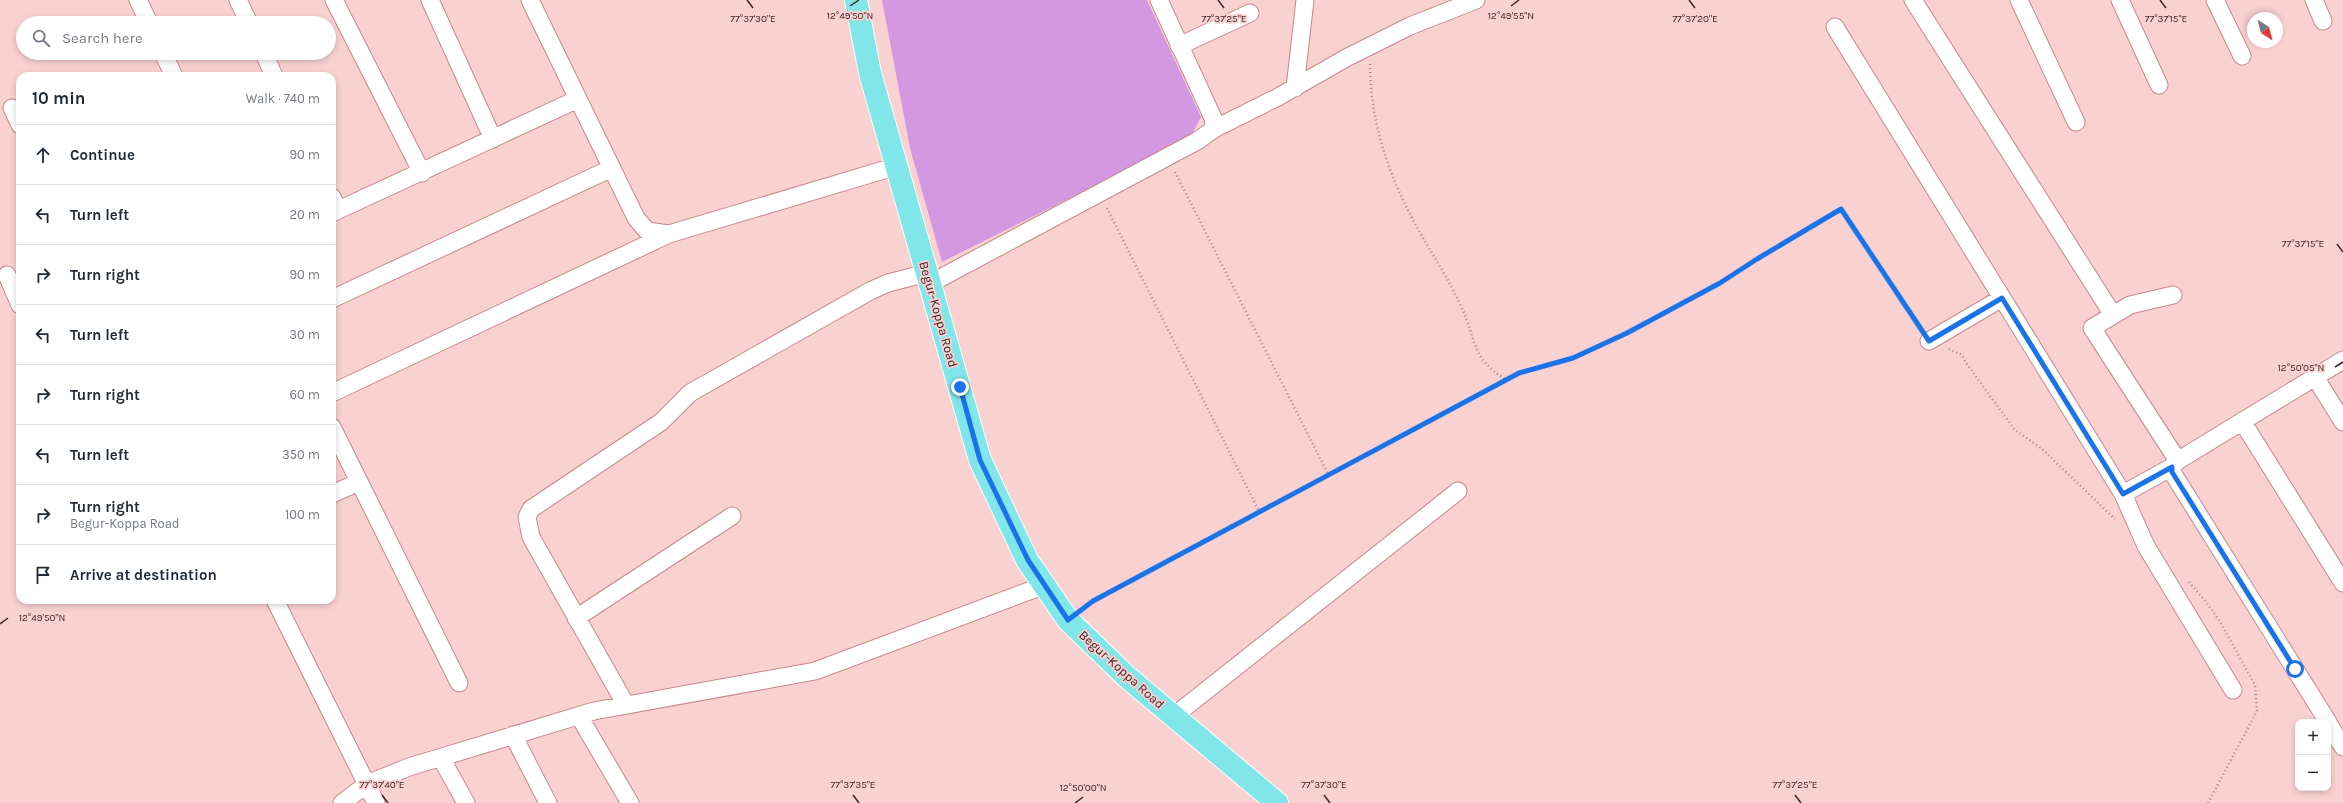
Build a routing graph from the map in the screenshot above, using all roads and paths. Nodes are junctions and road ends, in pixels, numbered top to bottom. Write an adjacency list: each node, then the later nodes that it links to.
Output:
1 (138, 0): 16 (street)
2 (238, 0): 17 (street)
3 (334, 0): 38 (street)
4 (430, 0): 34 (street)
5 (530, 0): 29 (street)
6 (856, 0): 36 (main road, Begur-Koppa Road)
7 (1159, 0): 20 (street)
8 (1305, 0): 28 (street)
9 (1476, 0): 21 (street)
10 (1913, 0): 48 (street)
11 (2019, 0): 32 (street)
12 (2120, 0): 27 (street)
13 (2215, 0): 22 (street)
14 (2314, 0): 18 (street)
15 (1250, 12): 20 (street)
16 (146, 16)
17 (246, 16)
18 (2323, 21)
19 (1835, 27): 47 (street)
20 (1180, 46): 33 (street)
21 (1370, 46): 28 (street); 52 (path)
22 (2242, 56)
23 (166, 60): 25 (street)
24 (267, 60): 26 (street)
25 (172, 72)
26 (272, 72)
27 (2159, 85)
28 (1295, 88): 33 (street)
29 (578, 99): 34 (street); 37 (street)
30 (12, 108): 31 (street)
31 (16, 116)
32 (2076, 122)
33 (1214, 130): 35 (street)
34 (493, 139): 38 (street)
35 (1167, 157): 39 (street); 58 (path)
36 (897, 166): 41 (street); 43 (main road, Begur-Koppa Road)
37 (612, 168): 41 (street); 46 (street)
38 (422, 172): 40 (street)
39 (1100, 193): 43 (street); 63 (path)
40 (336, 206)
41 (669, 234): 53 (street)
42 (9, 274): 44 (street)
43 (929, 278): 68 (main road, Begur-Koppa Road); 70 (street)
44 (16, 294)
45 (2174, 295): 48 (street)
46 (336, 297)
47 (2002, 298): 49 (street); 62 (street)
48 (2113, 315): 57 (street)
49 (1929, 341): 52 (path); 65 (path)
50 (2343, 360): 51 (street)
51 (2315, 377): 54 (street); 55 (street)
52 (1506, 380): 58 (path)
53 (336, 391)
54 (2242, 421): 57 (street); 67 (street)
55 (2343, 422)
56 (336, 435): 59 (street)
57 (2175, 464): 62 (street); 77 (street)
58 (1328, 474): 63 (path)
59 (359, 482): 61 (street); 72 (street)
60 (1458, 491): 76 (street)
61 (336, 492)
62 (2123, 494): 73 (street)
63 (1259, 511): 71 (path)
64 (732, 516): 70 (street)
65 (2120, 524)
66 (2186, 580): 89 (path)
67 (2343, 583)
68 (1045, 585): 71 (main road, Begur-Koppa Road); 74 (street)
69 (277, 604): 82 (street)
70 (576, 618): 74 (street)
71 (1068, 620): 76 (main road, Begur-Koppa Road)
72 (459, 683)
73 (2233, 690)
74 (626, 705): 75 (street)
75 (579, 716): 79 (street); 87 (street)
76 (1174, 716): 88 (main road, Begur-Koppa Road)
77 (2326, 719)
78 (2331, 727): 80 (street)
79 (513, 736): 81 (street); 86 (street)
80 (2343, 747)
81 (441, 758): 82 (street); 85 (street)
82 (367, 784): 83 (street); 84 (street)
83 (342, 803)
84 (376, 803)
85 (466, 803)
86 (548, 803)
87 (630, 803)
88 (1277, 803)
89 (2208, 803)

